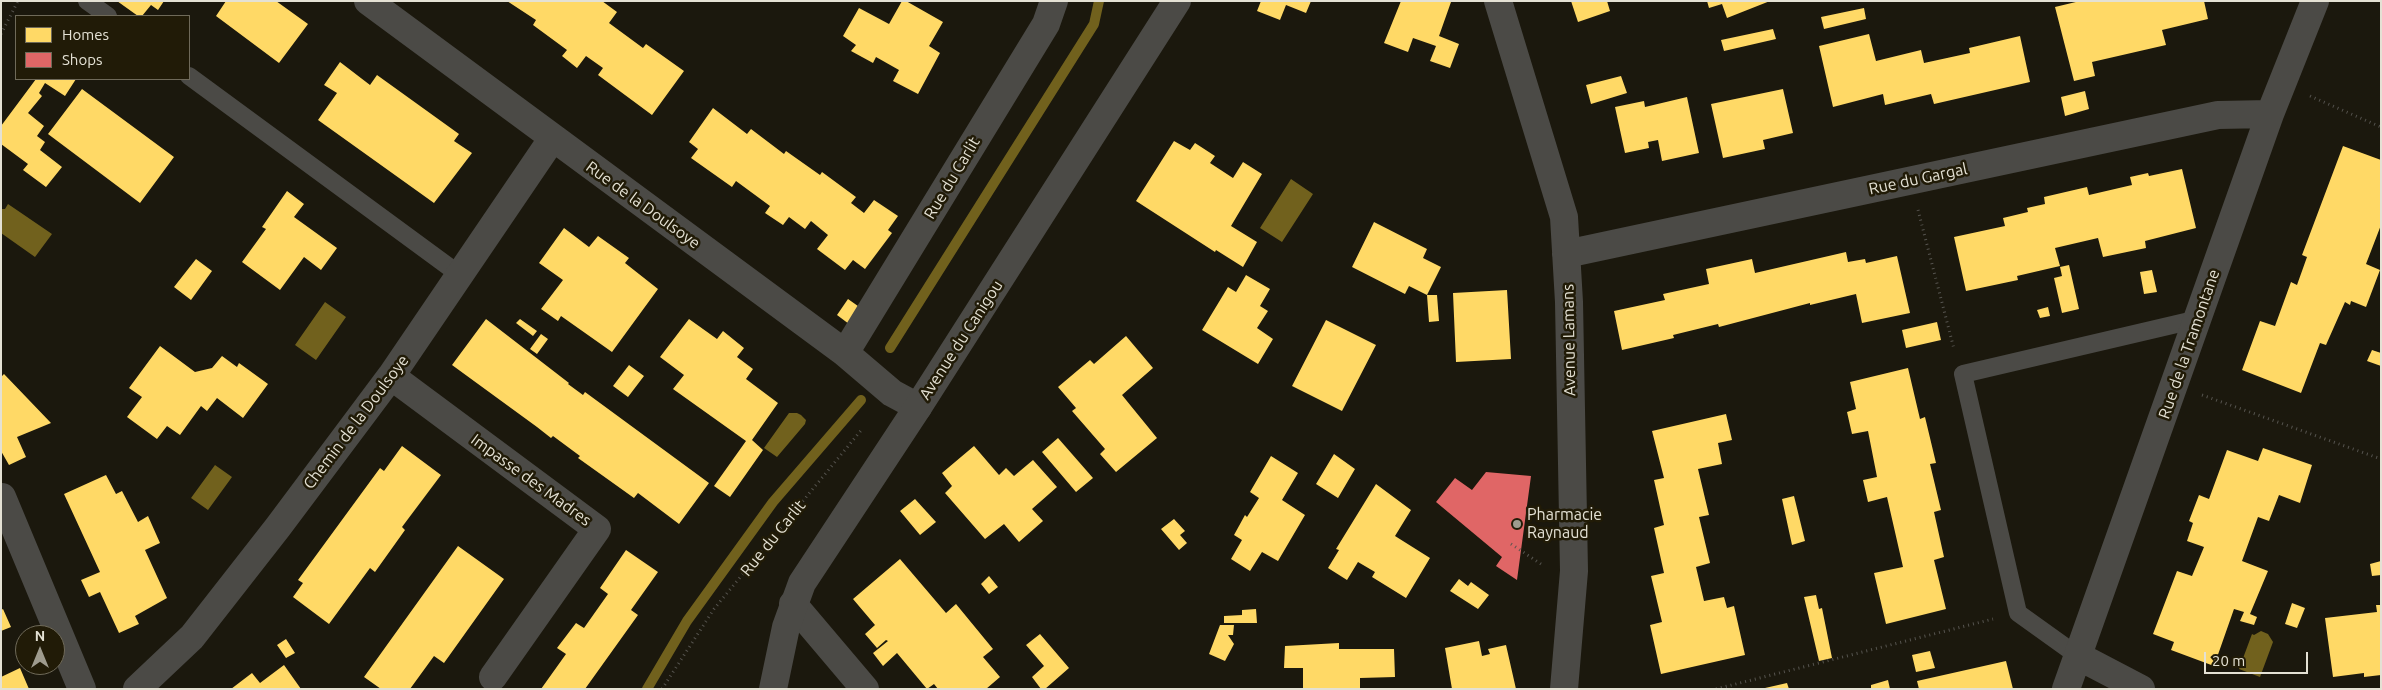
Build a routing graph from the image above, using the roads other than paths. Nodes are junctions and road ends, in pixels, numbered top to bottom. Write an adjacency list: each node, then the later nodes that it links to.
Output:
1 (87, 1): 7 (lane)
2 (368, 1): 10 (street, Rue de la Doulsoye)
3 (1054, 1): 14 (street, Rue du Carlit)
4 (1177, 1): 16 (street, Avenue du Canigou)
5 (1498, 1): 11 (street, Avenue Lamans)
6 (2314, 2): 9 (street, Rue de la Tramontane)
7 (107, 15)
8 (190, 77): 12 (lane)
9 (2270, 114): 11 (street, Rue du Gargal); 13 (street, Rue de la Tramontane)
10 (552, 139): 12 (street, Chemin de la Doulsoye); 14 (street, Rue de la Doulsoye)
11 (1566, 254): 25 (street, Avenue Lamans)
12 (460, 275): 15 (street, Chemin de la Doulsoye)
13 (2198, 319): 19 (street, Rue de la Tramontane); 19 (lane)
14 (845, 353): 16 (street, Rue de la Doulsoye)
15 (391, 376): 20 (street, Impasse des Madres); 22 (street, Chemin de la Doulsoye)
16 (918, 407): 18 (street, Avenue du Canigou)
17 (2, 497): 21 (street)
18 (793, 604): 23 (street, Avenue du Canigou); 24 (street)
19 (2078, 656): 26 (street, Rue de la Tramontane); 27 (street)
20 (493, 677)
21 (82, 689)
22 (137, 689)
23 (773, 689)
24 (865, 689)
25 (1564, 689)
26 (2066, 689)
27 (2141, 689)

